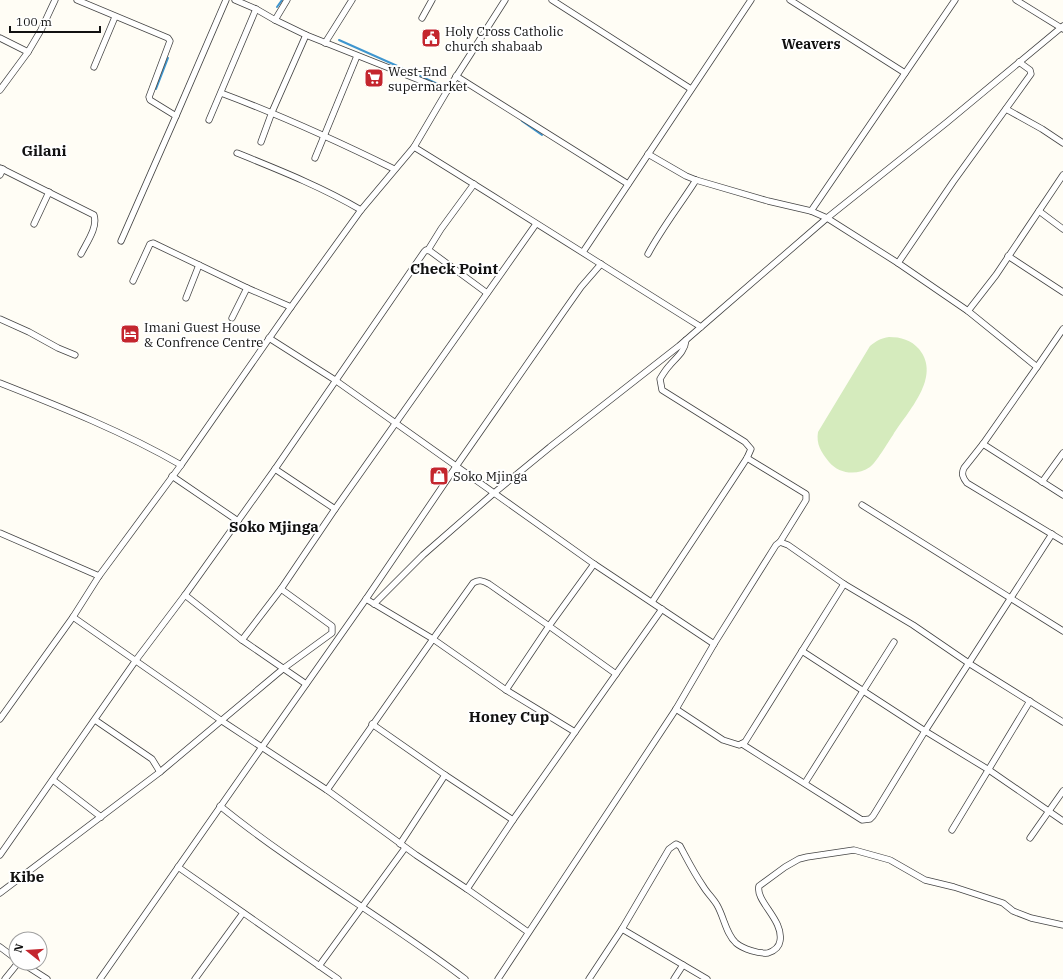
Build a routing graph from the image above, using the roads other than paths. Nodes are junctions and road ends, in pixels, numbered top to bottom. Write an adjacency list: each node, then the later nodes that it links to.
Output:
1 (54, 0): 22 (street)
2 (77, 0): 15 (street)
3 (226, 0): 34 (street)
4 (235, 0): 14 (street)
5 (287, 0): 17 (street)
6 (352, 0): 21 (street)
7 (432, 0): 16 (street)
8 (505, 0): 27 (street)
9 (552, 0): 29 (street)
10 (751, 0): 29 (street)
11 (790, 0): 26 (street)
12 (955, 0): 26 (street)
13 (1016, 0): 18 (street)
14 (256, 9): 17 (street); 31 (street)
15 (115, 17): 25 (street); 34 (street)
16 (422, 18)
17 (274, 20): 19 (street)
18 (1062, 28): 24 (street)
19 (306, 35): 21 (street); 33 (street)
20 (0, 38): 22 (street)
21 (325, 42): 23 (street)
22 (28, 52): 28 (street)
23 (357, 56): 30 (street); 36 (street)
24 (1019, 62): 32 (street); 54 (street)
25 (94, 67)
26 (905, 73): 52 (street)
27 (456, 76): 30 (street); 49 (street)
28 (0, 90)
29 (691, 90): 41 (street)
30 (447, 91): 39 (street)
31 (220, 93): 33 (street); 35 (street)
32 (1006, 109): 38 (street); 64 (street)
33 (272, 112): 36 (street); 37 (street)
34 (176, 116): 58 (street)
35 (209, 120)
36 (324, 135): 42 (street); 44 (street)
37 (261, 142)
38 (1063, 142)
39 (414, 147): 44 (street); 48 (street)
40 (237, 153): 51 (street)
41 (648, 154): 47 (street); 49 (street)
42 (315, 158)
43 (1, 169): 45 (street); 50 (street)
44 (394, 169): 51 (street)
45 (0, 175)
46 (1063, 175): 53 (street)
47 (696, 180): 52 (street); 62 (street)
48 (474, 184): 56 (street); 59 (street)
49 (628, 184): 60 (street)
50 (49, 192): 55 (street); 61 (street)
51 (361, 210): 72 (street)
52 (811, 211): 54 (street)
53 (1038, 211): 57 (street); 63 (street)
54 (827, 218): 64 (street); 76 (street)
55 (34, 224)
56 (536, 224): 60 (street); 70 (street)
57 (1063, 229)
58 (121, 241)
59 (428, 250): 70 (street); 82 (street)
60 (583, 252): 65 (street)
61 (81, 254)
62 (648, 254)
63 (1008, 256): 69 (street); 73 (street)
64 (898, 263): 73 (street)
65 (601, 264): 76 (street); 89 (street)
66 (199, 265): 67 (street); 68 (street); 71 (street)
67 (133, 281)
68 (247, 288): 72 (street); 74 (street)
69 (1063, 292)
70 (486, 293): 84 (street)
71 (186, 298)
72 (291, 307): 78 (street)
73 (968, 311): 81 (street)
74 (232, 318)
75 (0, 319): 80 (street)
76 (701, 327): 79 (street)
77 (1063, 329): 81 (street)
78 (269, 338): 82 (street); 88 (street)
79 (686, 340): 87 (street); 93 (street)
80 (75, 355)
81 (1037, 366): 85 (street)
82 (335, 380): 84 (street); 90 (street)
83 (0, 383): 88 (street)
84 (396, 423): 89 (street); 96 (street)
85 (983, 444): 92 (street); 99 (street)
86 (1063, 453): 92 (street)
87 (747, 458): 101 (street); 109 (street)
88 (181, 465): 91 (street)
89 (457, 465): 93 (street); 108 (street)
90 (275, 469): 96 (street); 97 (street)
91 (172, 476): 97 (street); 103 (street)
92 (1042, 482): 94 (street)
93 (494, 493): 102 (street); 110 (street)
94 (1063, 495)
95 (862, 505): 107 (street)
96 (335, 509): 105 (street)
97 (238, 521): 106 (street)
98 (0, 533): 103 (street)
99 (1052, 534): 100 (street); 107 (street)
100 (1063, 541)
101 (780, 542): 104 (street); 118 (street)
102 (594, 564): 109 (street); 113 (street)
103 (99, 576): 112 (street)
104 (844, 584): 119 (street); 121 (street)
105 (280, 589): 116 (street); 122 (street)
106 (185, 595): 116 (street); 120 (street)
107 (1012, 598): 114 (street); 121 (street)
108 (366, 599): 110 (street); 124 (street)
109 (652, 602): 111 (street)
110 (374, 604): 115 (street)
111 (662, 609): 118 (street); 123 (street)
112 (72, 617): 120 (street); 129 (street)
113 (549, 626): 115 (street); 123 (street); 125 (street)
114 (1063, 631)
115 (432, 639): 125 (street); 133 (street)
116 (242, 640): 122 (street)
117 (894, 642): 126 (street)
118 (714, 644): 128 (street)
119 (802, 651): 126 (street); 136 (street)
120 (136, 660): 130 (street); 131 (street)
121 (970, 664): 127 (street); 134 (street)
122 (284, 668): 124 (street); 131 (street)
123 (616, 674): 135 (street)
124 (306, 684): 137 (street)
125 (506, 690): 135 (street)
126 (863, 692): 134 (street); 142 (street)
127 (1030, 701): 132 (street); 138 (street)
128 (676, 709): 136 (street); 161 (street)
129 (0, 720)
130 (95, 720): 139 (street); 141 (street)
131 (222, 721): 137 (street); 139 (street)
132 (1063, 722)
133 (372, 724): 140 (street); 143 (street)
134 (925, 731): 138 (street); 142 (street)
135 (575, 732): 148 (street)
136 (742, 744): 142 (street)
137 (262, 747): 143 (street); 145 (street)
138 (988, 770): 146 (street); 150 (street)
139 (160, 772): 147 (street)
140 (445, 775): 148 (street); 152 (street)
141 (53, 780): 147 (street); 153 (street)
142 (805, 783)
143 (327, 790): 152 (street)
144 (1063, 790): 146 (street)
145 (220, 806): 154 (street); 157 (street)
146 (1050, 810): 149 (street); 151 (street)
147 (101, 817): 156 (street)
148 (513, 820): 155 (street)
149 (1063, 821)
150 (952, 830)
151 (1030, 838)
152 (403, 846): 155 (street); 157 (street)
153 (0, 856)
154 (178, 867): 158 (street); 168 (street)
155 (467, 889): 161 (street)
156 (0, 894)
157 (362, 906): 163 (street); 171 (street)
158 (243, 913): 163 (street); 169 (street)
159 (1063, 925): 160 (street)
160 (622, 929): 162 (street); 173 (street)
161 (528, 932): 172 (street)
162 (683, 965): 174 (street); 175 (street)
163 (319, 966): 170 (street)
164 (11, 971): 166 (street)
165 (34, 971): 167 (street)
166 (4, 979)
167 (47, 979)
168 (100, 979)
169 (195, 979)
170 (338, 979)
171 (466, 979)
172 (498, 979)
173 (589, 979)
174 (674, 979)
175 (707, 979)

